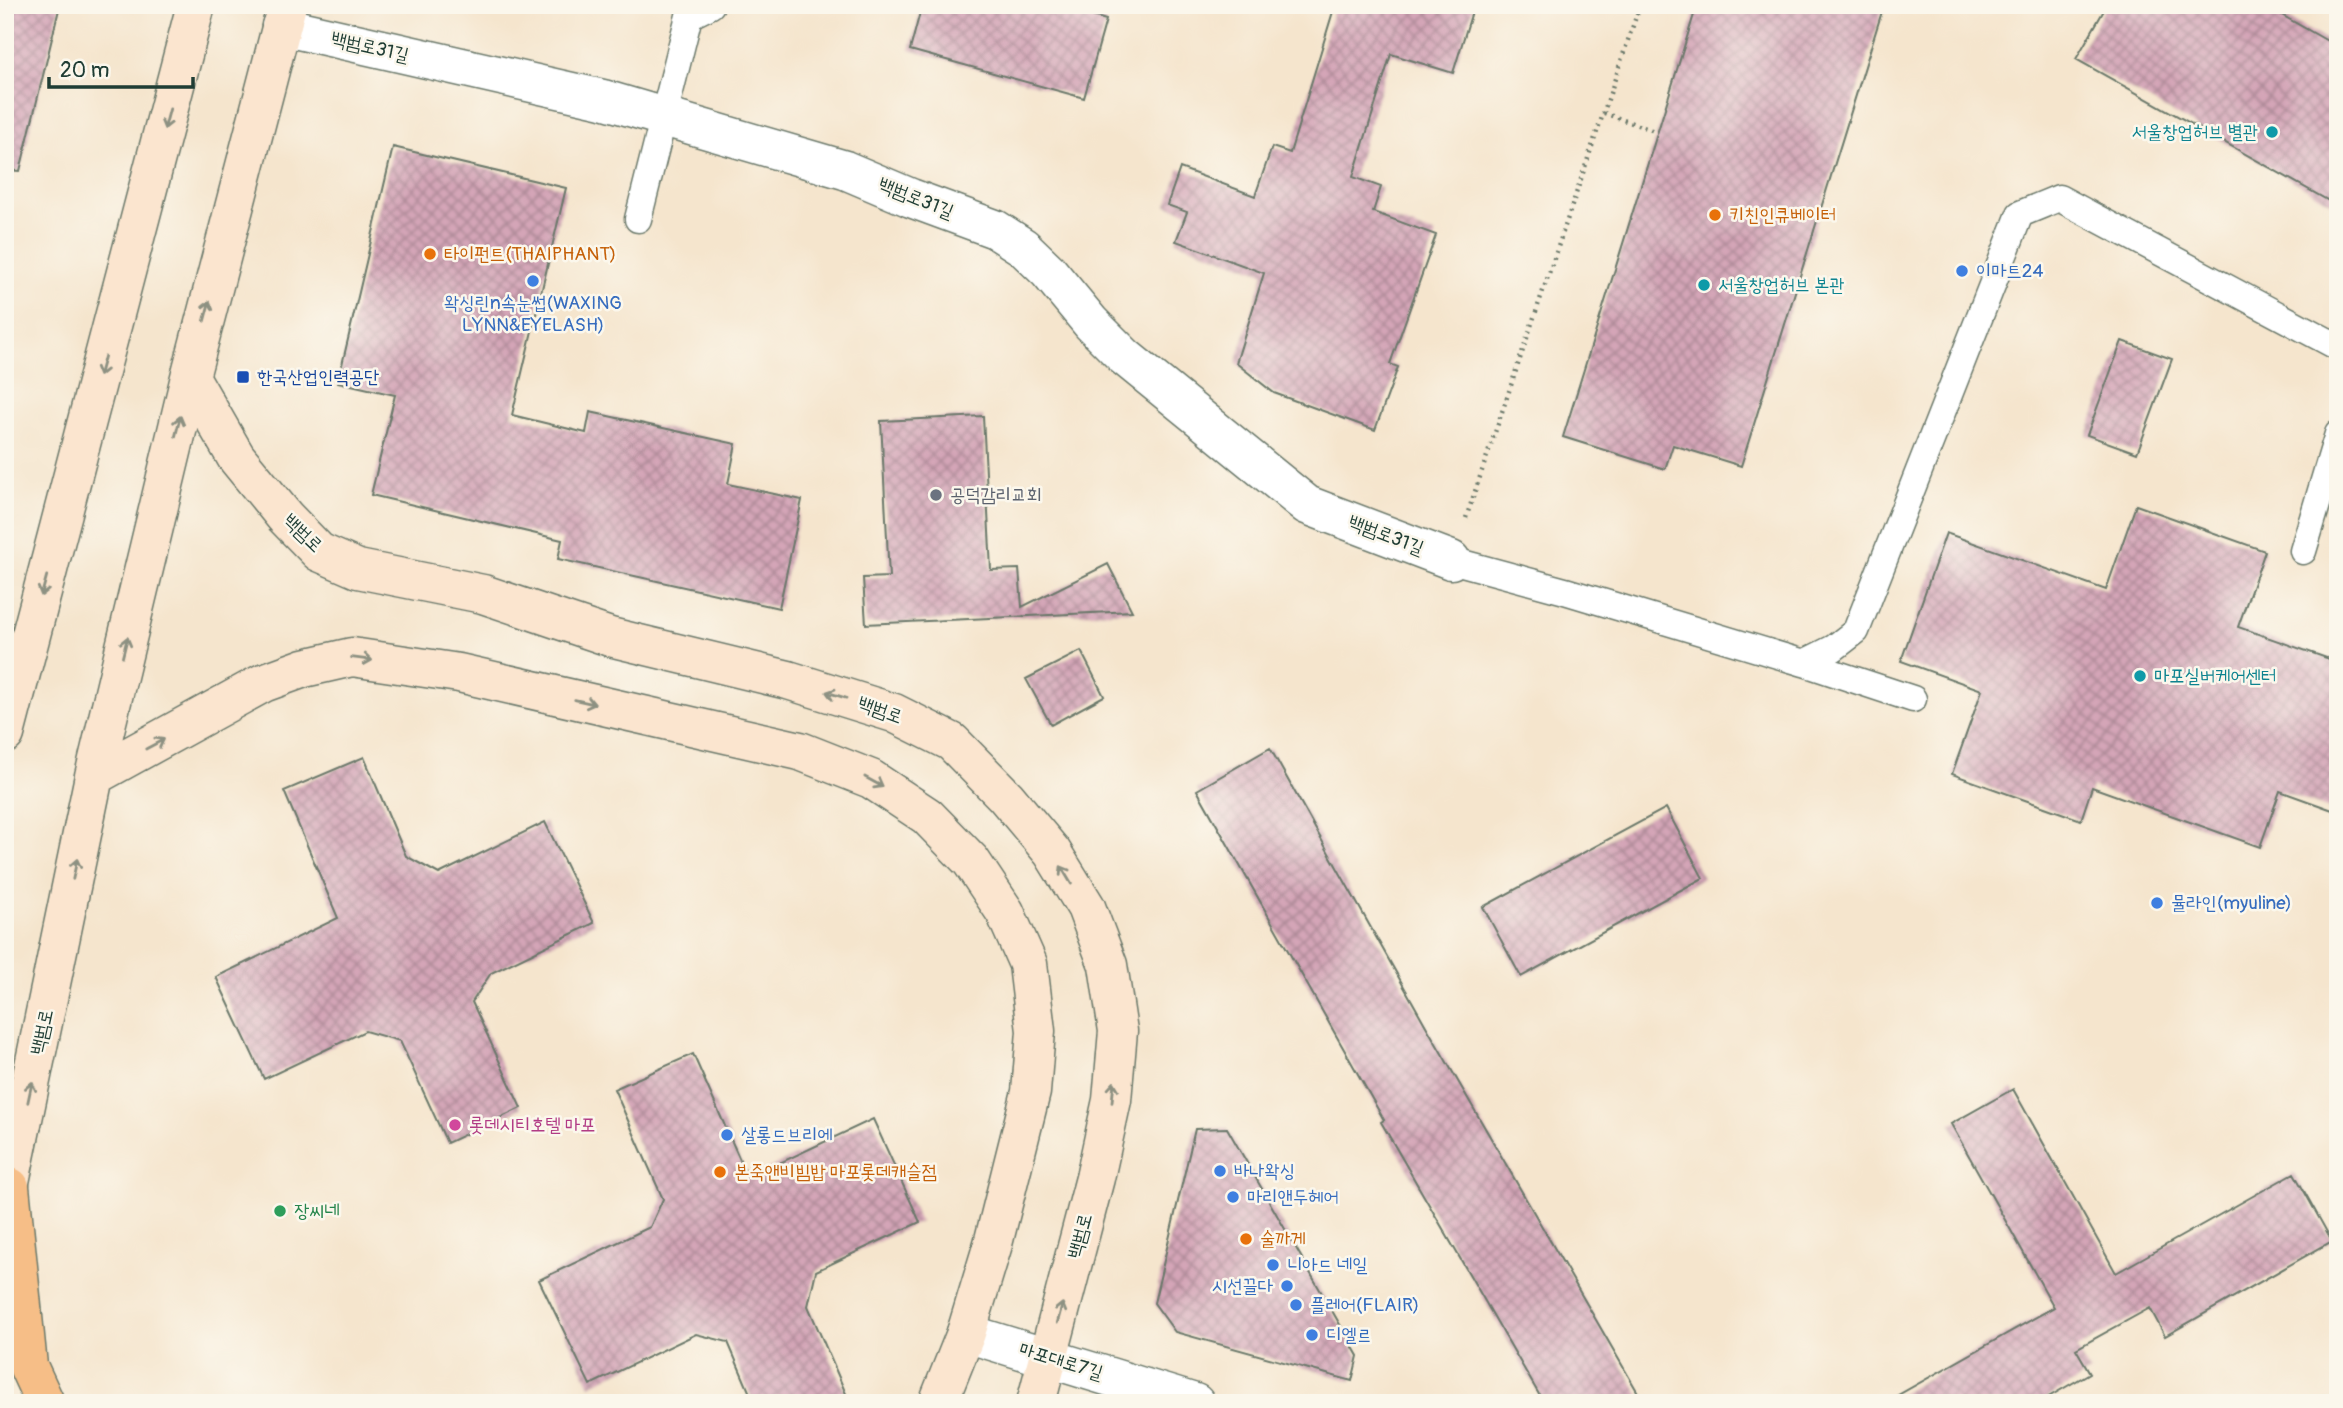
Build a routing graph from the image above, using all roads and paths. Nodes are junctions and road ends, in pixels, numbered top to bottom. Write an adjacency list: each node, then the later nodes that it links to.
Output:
1 (197, 5): 16 (street, one-way to 16)
2 (711, 5): 6 (lane)
3 (1640, 5): 5 (path)
4 (284, 15): 6 (street, 백범로31길); 10 (street, 백범로, one-way to 4)
5 (1604, 113): 7 (path); 13 (path)
6 (664, 117): 8 (lane); 13 (street, 백범로31길)
7 (1657, 132)
8 (638, 219)
9 (2338, 347): 14 (lane)
10 (190, 377): 17 (street, 백범로, one-way to 10); 20 (street, 백범로, one-way to 10)
11 (2338, 434): 12 (lane)
12 (2303, 551)
13 (1451, 560): 14 (lane)
14 (1804, 663): 15 (lane)
15 (1913, 699)
16 (5, 734)
17 (94, 776): 18 (street, 백범로, one-way to 17); 19 (street, one-way to 19)
18 (8, 1197): 21 (main road)
19 (966, 1333): 20 (street, 마포대로7길); 22 (street)
20 (1048, 1357): 23 (street, 백범로); 24 (street, 마포대로7길)
21 (46, 1403)
22 (938, 1403)
23 (1036, 1403)
24 (1195, 1403)

